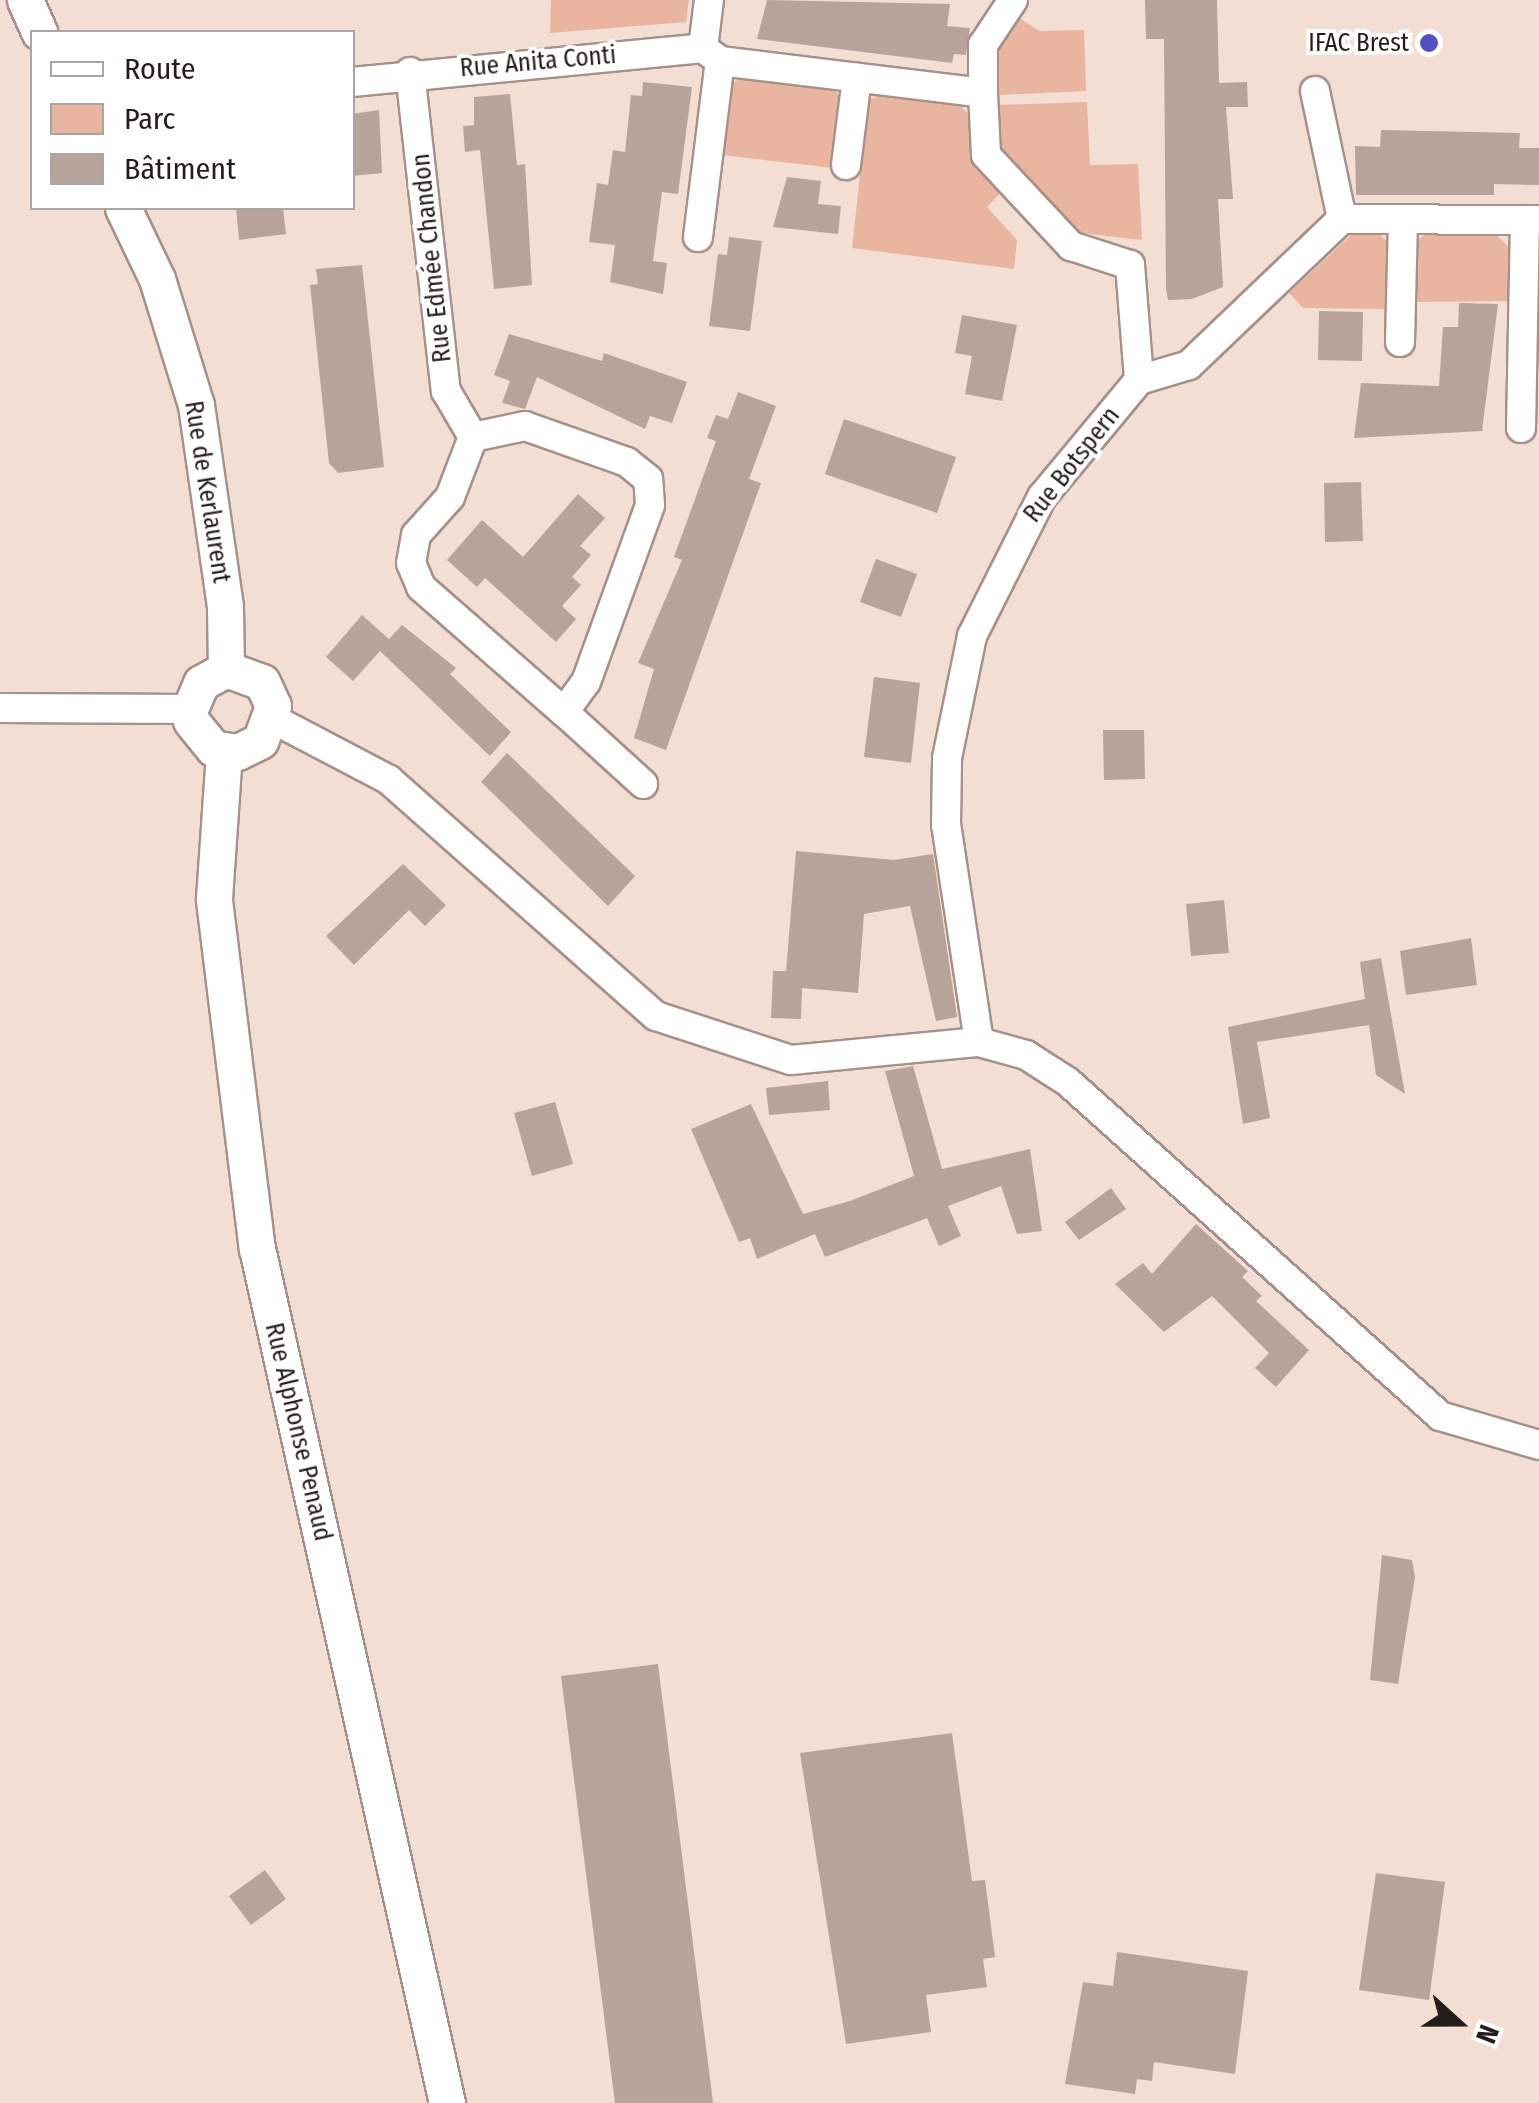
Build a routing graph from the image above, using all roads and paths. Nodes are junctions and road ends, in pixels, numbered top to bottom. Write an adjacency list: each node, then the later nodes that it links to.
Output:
1 (25, 0): 4 (street)
2 (709, 0): 5 (street)
3 (1012, 0): 10 (street)
4 (38, 30)
5 (711, 54): 6 (street, Rue Anita Conti); 7 (street, Rue Anita Conti); 16 (street)
6 (410, 72): 8 (street, Rue Anita Conti); 20 (street, Rue Edmée Chandon)
7 (857, 78): 10 (street, Rue Anita Conti); 11 (street)
8 (355, 81)
9 (1315, 91): 13 (street)
10 (982, 93): 18 (street)
11 (846, 165)
12 (123, 210): 21 (street, Rue de Kerlaurent)
13 (1342, 219): 14 (street); 18 (street)
14 (1403, 219): 15 (street); 17 (street)
15 (1532, 220): 19 (street)
16 (698, 236)
17 (1400, 342)
18 (1138, 380): 28 (street, Rue Botspern)
19 (1520, 428)
20 (474, 437): 23 (street); 23 (street)
21 (226, 669): 24 (street); 25 (street)
22 (0, 708): 24 (street)
23 (564, 712): 27 (street)
24 (190, 715): 26 (street)
25 (273, 719): 26 (street); 28 (street)
26 (224, 752): 30 (street, Rue Alphonse Penaud)
27 (642, 784)
28 (979, 1042): 29 (street)
29 (1539, 1446)
30 (447, 2103)

